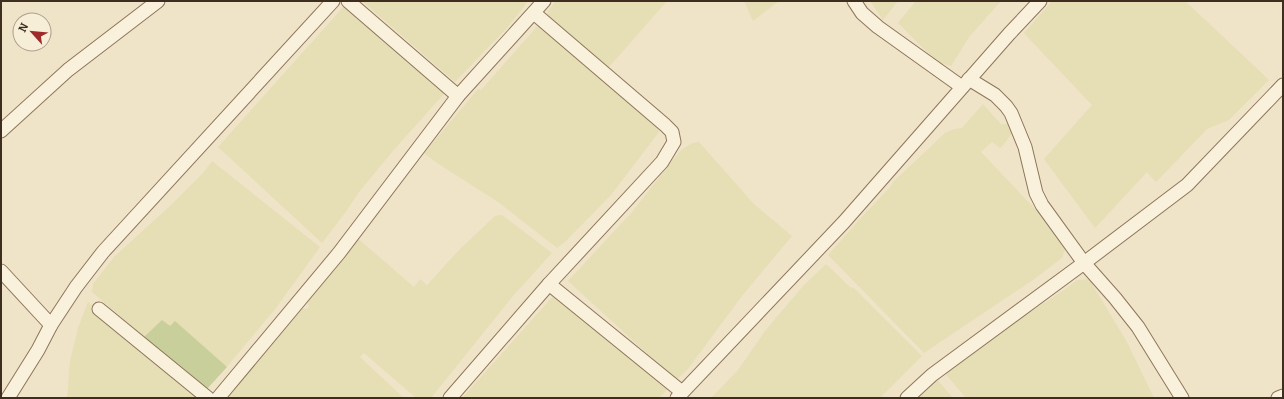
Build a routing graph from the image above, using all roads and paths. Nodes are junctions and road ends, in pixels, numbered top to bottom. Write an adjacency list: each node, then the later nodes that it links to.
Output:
1 (158, 1): 11 (street)
2 (333, 1): 16 (street)
3 (348, 1): 10 (street)
4 (544, 1): 7 (street)
5 (854, 1): 8 (street)
6 (1040, 1): 8 (street)
7 (534, 13): 10 (street); 14 (street)
8 (965, 83): 12 (street); 17 (street)
9 (1283, 85): 12 (street)
10 (458, 96): 21 (street)
11 (1, 131)
12 (1084, 263): 23 (street); 24 (street)
13 (1, 270): 16 (street)
14 (549, 284): 17 (street); 22 (street)
15 (99, 309): 20 (street)
16 (50, 325): 19 (street)
17 (680, 395)
18 (1283, 396): 25 (street)
19 (8, 398)
20 (208, 398)
21 (218, 398)
22 (450, 398)
23 (907, 398)
24 (1182, 398)
25 (1278, 398)

